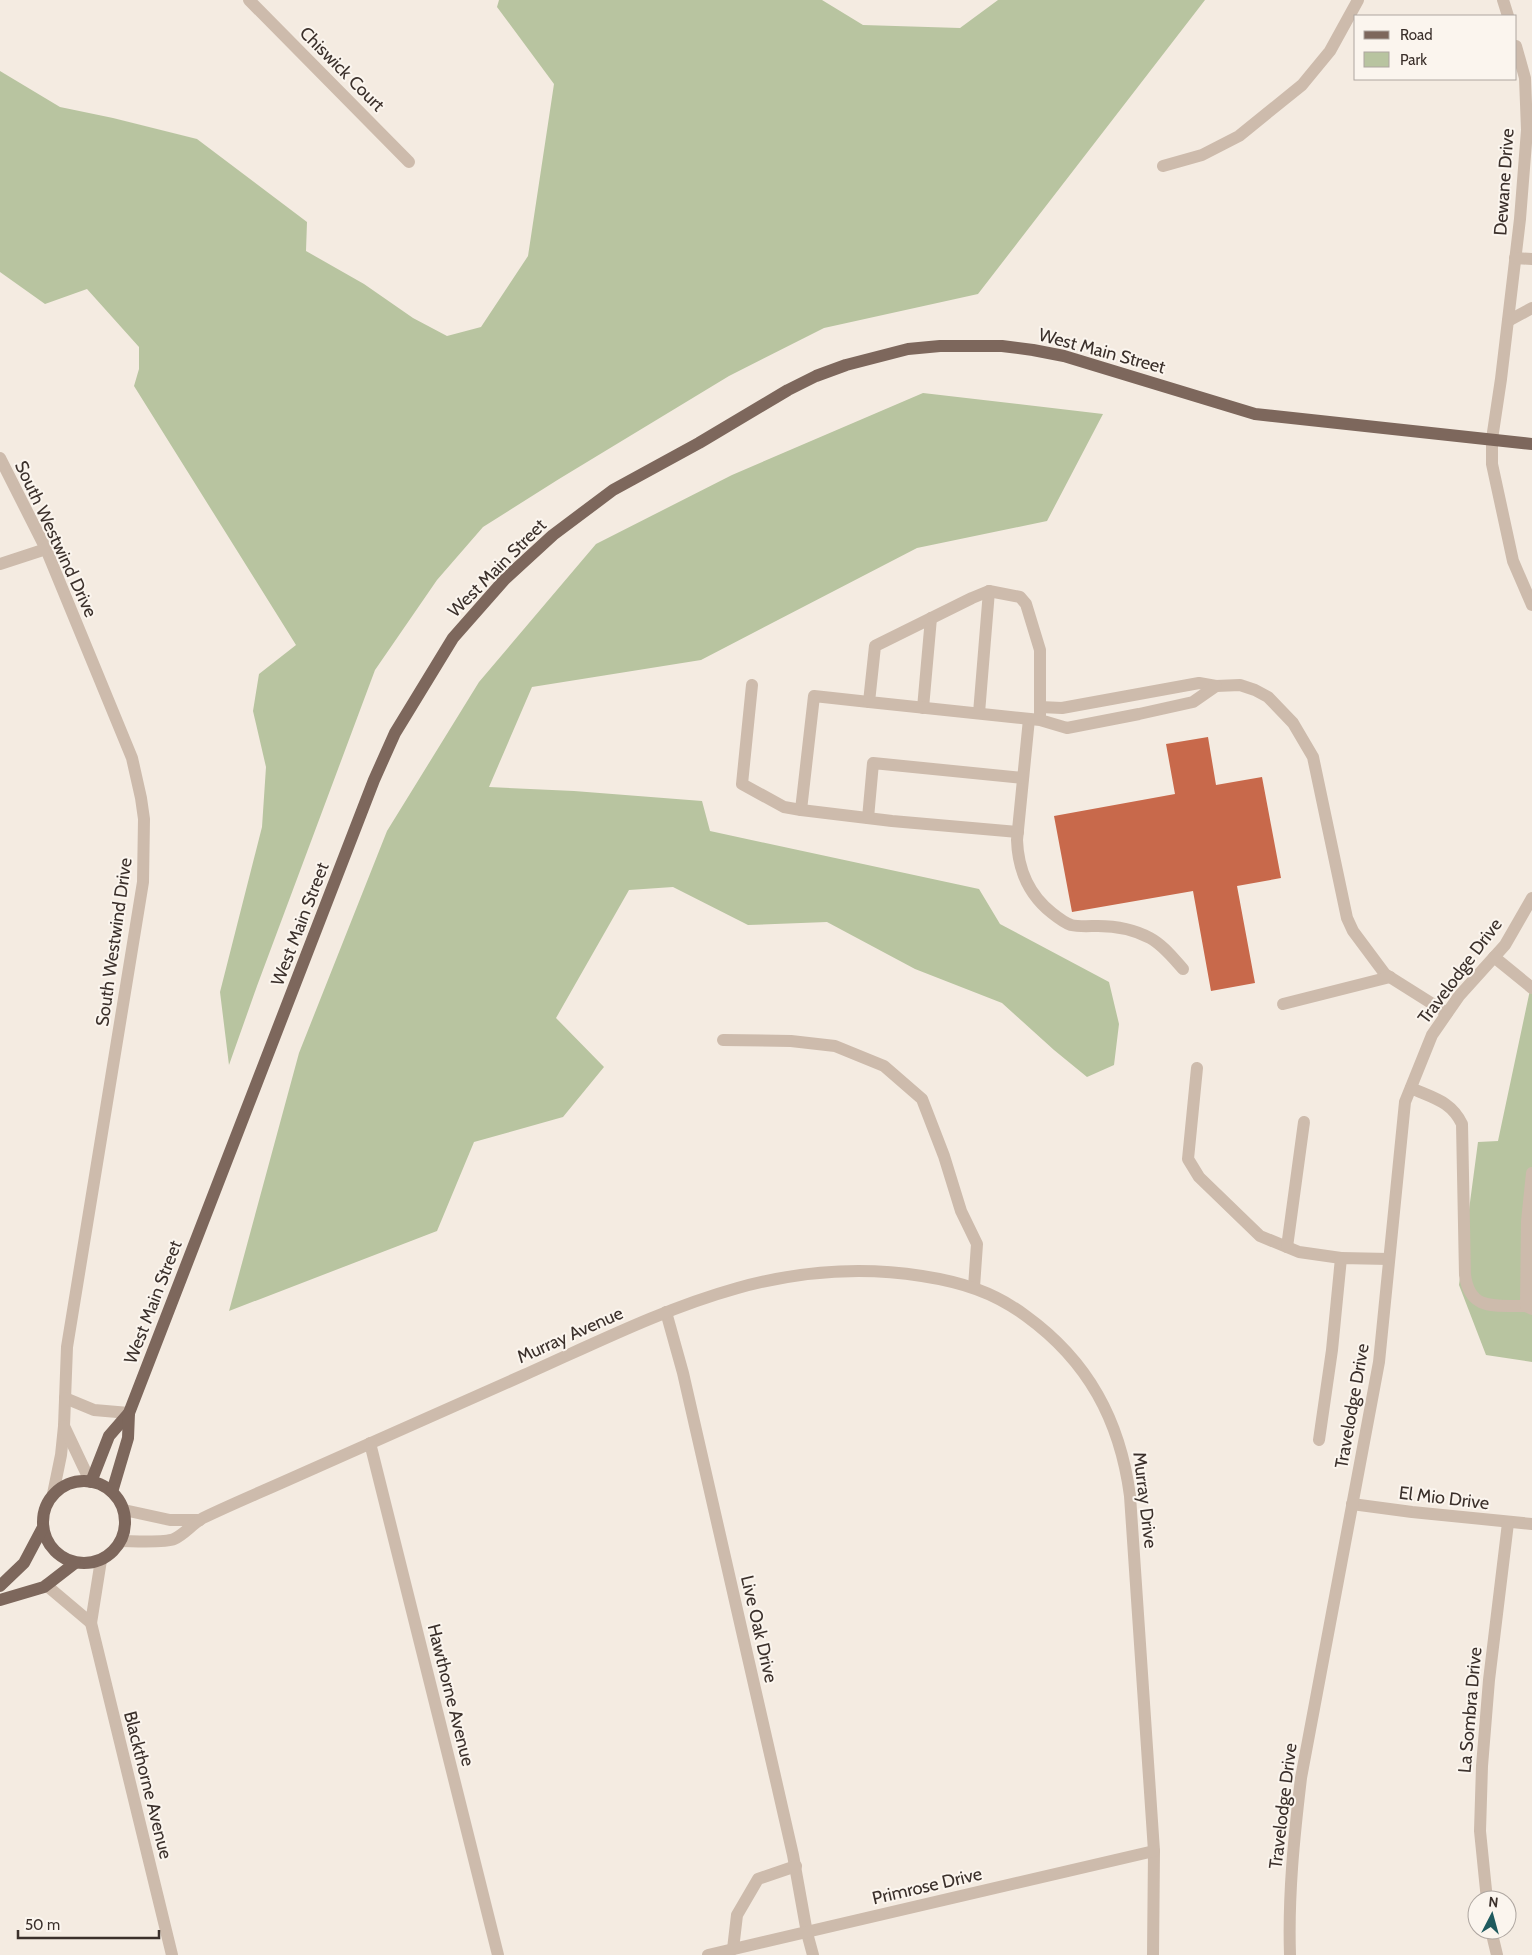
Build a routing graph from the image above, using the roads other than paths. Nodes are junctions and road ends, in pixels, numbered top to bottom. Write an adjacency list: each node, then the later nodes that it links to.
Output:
1 (249, 0): 6 (street, Chiswick Court)
2 (1358, 0): 7 (street)
3 (1503, 0): 4 (street)
4 (1508, 15)
5 (1517, 50): 8 (street, Dewane Drive)
6 (409, 162)
7 (1162, 166)
8 (1515, 258): 9 (street); 11 (street, Dewane Drive)
9 (1532, 259)
10 (1532, 308): 11 (street)
11 (1508, 321): 12 (street, Dewane Drive)
12 (1492, 439): 13 (main road, West Main Street); 18 (street); 50 (main road, West Main Street)
13 (1532, 444)
14 (0, 458): 15 (street, South Westwind Drive)
15 (46, 549): 16 (street); 49 (street, South Westwind Drive)
16 (0, 564)
17 (989, 592): 19 (street); 23 (street); 25 (street)
18 (1532, 605)
19 (931, 618): 22 (street); 24 (street)
20 (752, 684): 28 (street)
21 (1216, 686): 23 (street); 26 (street); 34 (street)
22 (869, 702): 24 (street); 28 (street)
23 (1040, 707): 26 (street)
24 (924, 708): 25 (street)
25 (979, 713): 26 (street)
26 (1035, 720): 27 (street)
27 (1023, 778): 29 (street); 30 (street)
28 (801, 810): 29 (street)
29 (868, 818): 30 (street)
30 (1018, 832): 33 (street)
31 (1532, 898): 32 (street, Travelodge Drive)
32 (1494, 957): 35 (street); 37 (street, Travelodge Drive)
33 (1183, 969)
34 (1390, 977): 36 (street); 37 (street)
35 (1532, 988)
36 (1283, 1004)
37 (1447, 1013): 40 (street, Travelodge Drive)
38 (723, 1040): 46 (street)
39 (1197, 1068): 43 (street)
40 (1411, 1088): 45 (street, Travelodge Drive); 47 (street)
41 (1304, 1122): 43 (street)
42 (1532, 1173): 47 (street)
43 (1286, 1247): 44 (street)
44 (1341, 1258): 45 (street); 52 (street)
45 (1389, 1259): 57 (street, Travelodge Drive)
46 (974, 1287): 48 (street, Murray Avenue); 70 (street, Murray Drive)
47 (1529, 1307)
48 (666, 1312): 53 (street, Murray Avenue); 71 (street, Live Oak Drive)
49 (65, 1398): 50 (street); 51 (street, South Westwind Drive)
50 (129, 1413): 54 (main road, West Main Street); 55 (main road, West Main Street)
51 (64, 1426): 54 (street, South Westwind Drive); 56 (street, South Westwind Drive)
52 (1319, 1440)
53 (370, 1443): 59 (street, Murray Avenue); 77 (street, Hawthorne Avenue)
54 (90, 1481): 55 (main road); 56 (main road)
55 (112, 1492): 58 (main road)
56 (53, 1494): 62 (main road)
57 (1352, 1504): 60 (street, El Mio Drive); 81 (street, Travelodge Drive)
58 (124, 1510): 59 (street, Murray Avenue); 63 (main road)
59 (200, 1520): 63 (street, Murray Avenue)
60 (1508, 1523): 61 (street, El Mio Drive); 72 (street, La Sombra Drive)
61 (1532, 1524)
62 (42, 1529): 65 (main road); 67 (main road)
63 (121, 1541): 64 (main road)
64 (102, 1560): 65 (main road); 69 (street, Blackthorne Avenue)
65 (75, 1563): 66 (main road)
66 (46, 1585): 68 (main road); 69 (street)
67 (0, 1586)
68 (0, 1600)
69 (91, 1623): 76 (street, Blackthorne Avenue)
70 (1154, 1851): 73 (street, Primrose Drive); 80 (street, Murray Drive)
71 (796, 1866): 73 (street, Live Oak Drive); 75 (street)
72 (1486, 1890)
73 (807, 1932): 75 (street, Primrose Drive); 79 (street, Live Oak Drive)
74 (1493, 1940): 82 (street)
75 (733, 1948): 78 (street, Primrose Drive)
76 (172, 1955)
77 (498, 1955)
78 (708, 1955)
79 (813, 1955)
80 (1153, 1955)
81 (1290, 1955)
82 (1497, 1955)

